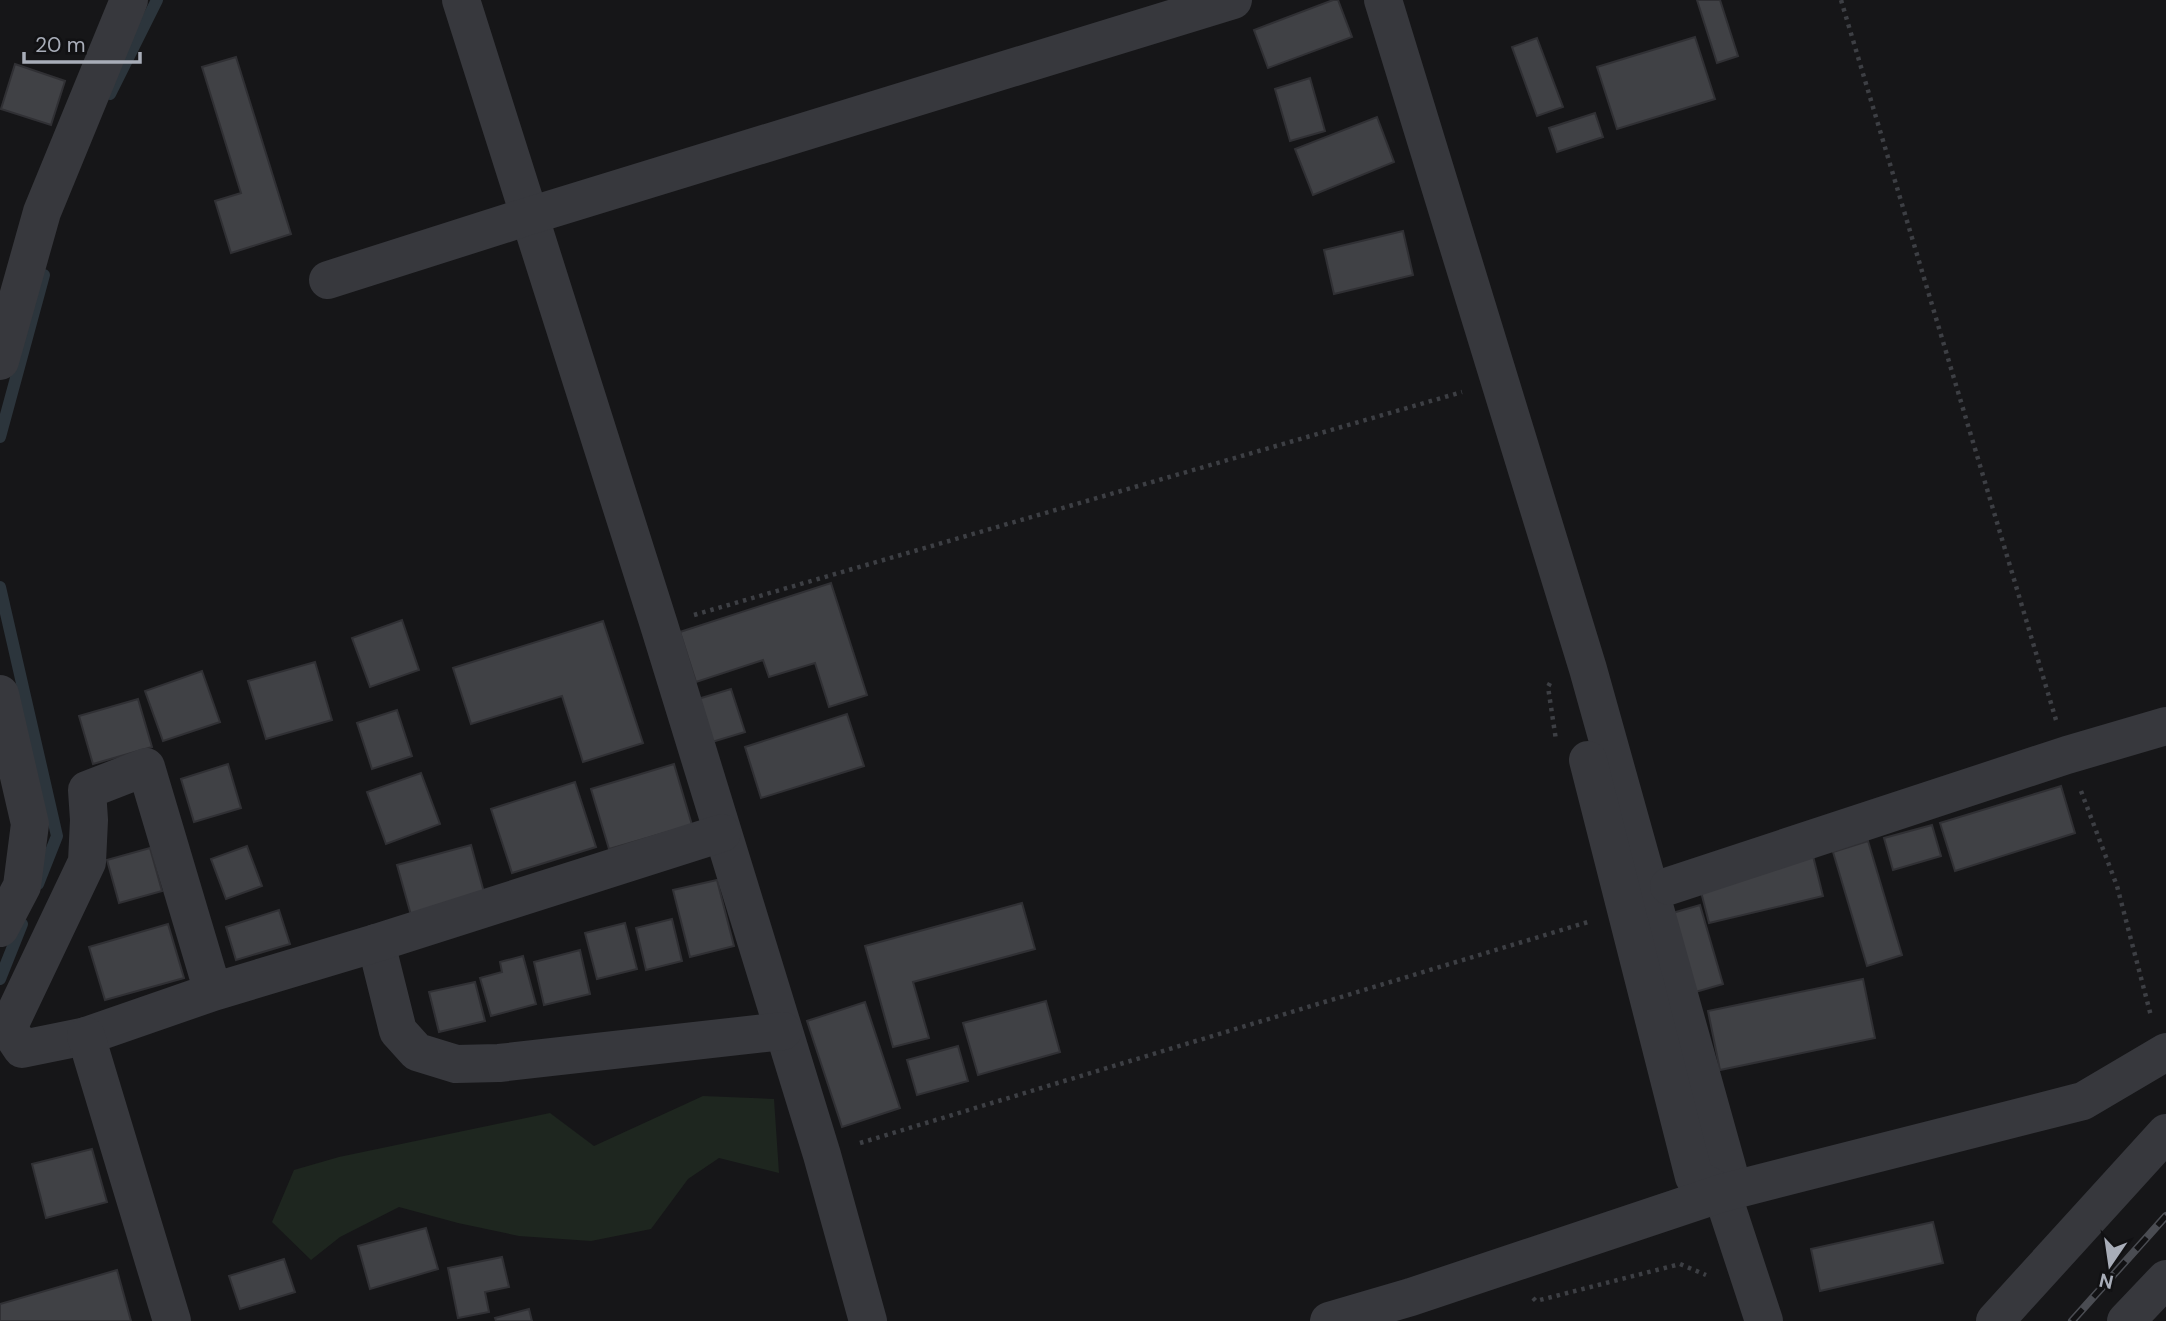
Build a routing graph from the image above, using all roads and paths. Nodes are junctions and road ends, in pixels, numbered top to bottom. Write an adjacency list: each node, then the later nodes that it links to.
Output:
1 (129, 0): 8 (street)
2 (461, 0): 6 (street)
3 (1233, 0): 6 (street)
4 (1383, 0): 9 (street)
5 (1841, 0): 15 (path)
6 (529, 216): 7 (street); 10 (street)
7 (328, 280)
8 (0, 361)
9 (1500, 381): 10 (path); 11 (street)
10 (659, 625): 16 (street)
11 (1576, 629): 14 (path); 27 (street)
12 (0, 694): 19 (street)
13 (2166, 726): 15 (street)
14 (1556, 742)
15 (2067, 755): 17 (street); 24 (path)
16 (722, 833): 20 (street); 22 (street)
17 (1669, 886)
18 (1597, 920): 26 (path)
19 (0, 928)
20 (376, 943): 21 (street); 22 (street)
21 (213, 992): 23 (street); 23 (street)
22 (783, 1031): 26 (street)
23 (86, 1036): 32 (street)
24 (2163, 1054): 27 (street)
25 (2166, 1133): 36 (street)
26 (822, 1155): 33 (street)
27 (1723, 1193): 28 (street); 35 (street)
28 (1500, 1267): 29 (path); 31 (street)
29 (1709, 1276)
30 (2166, 1279): 37 (street)
31 (1415, 1309): 34 (street)
32 (172, 1321)
33 (868, 1321)
34 (1329, 1321)
35 (1764, 1321)
36 (1995, 1321)
37 (2126, 1321)

